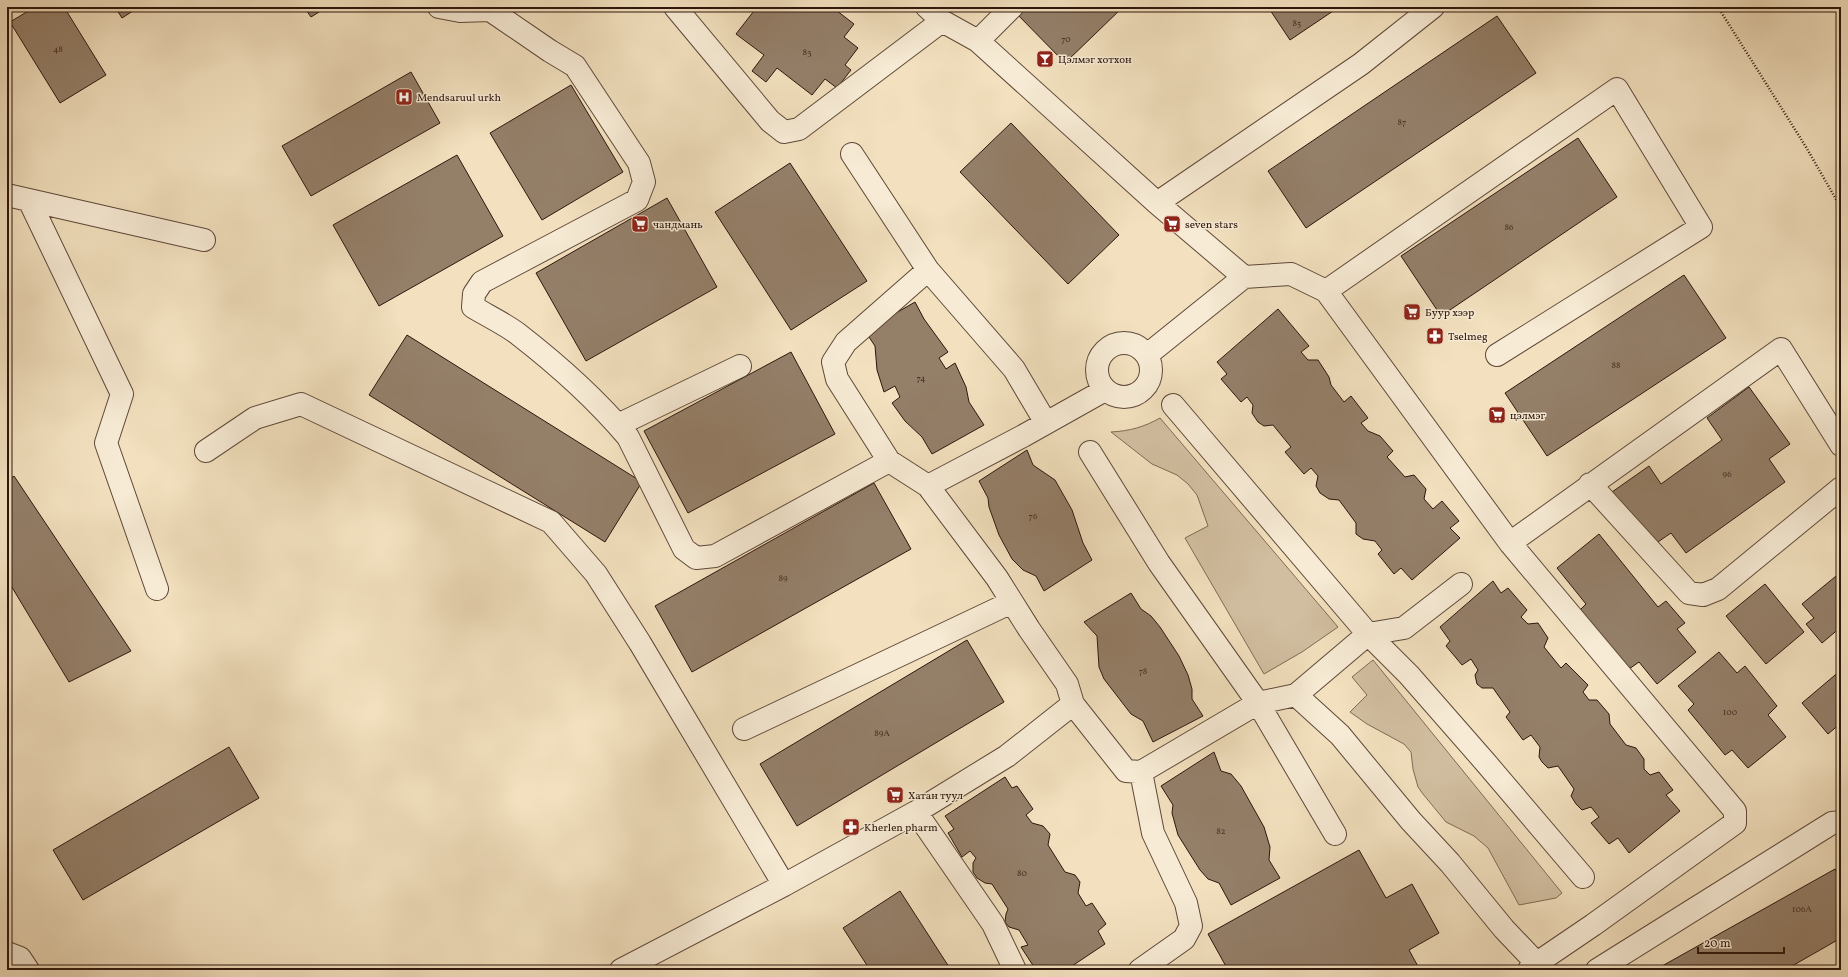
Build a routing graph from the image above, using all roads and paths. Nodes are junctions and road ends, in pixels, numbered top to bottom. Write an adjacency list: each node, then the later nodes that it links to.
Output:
1 (439, 7): 23 (street)
2 (1012, 7): 7 (street)
3 (1432, 7): 11 (street)
4 (1718, 7): 12 (path)
5 (683, 11): 6 (street)
6 (934, 14): 7 (street)
7 (978, 40): 11 (street)
8 (852, 154): 14 (street)
9 (7, 196): 10 (street)
10 (29, 200): 13 (street); 33 (street)
11 (1157, 203): 15 (street)
12 (1841, 208)
13 (204, 240)
14 (928, 270): 22 (street); 27 (street)
15 (1244, 277): 16 (street); 17 (street)
16 (1326, 291): 18 (street); 31 (street)
17 (1147, 355): 20 (street); 20 (street)
18 (1497, 355)
19 (740, 366): 23 (street)
20 (1105, 390): 22 (street)
21 (1173, 405): 35 (street)
22 (1046, 423): 29 (street)
23 (618, 425): 27 (street)
24 (1841, 445): 28 (street)
25 (206, 451): 45 (street)
26 (1090, 452): 37 (street)
27 (889, 460): 29 (street)
28 (1590, 484): 30 (street); 31 (street)
29 (928, 486): 34 (street)
30 (1841, 488)
31 (1510, 543): 48 (street)
32 (1461, 584): 35 (street)
33 (156, 588)
34 (1012, 602): 38 (street); 39 (street)
35 (1368, 634): 36 (street); 44 (street)
36 (1296, 695): 37 (street); 48 (street)
37 (1258, 703): 40 (street); 43 (street)
38 (1073, 704): 40 (street); 41 (street)
39 (744, 729)
40 (1141, 772): 51 (street)
41 (916, 812): 45 (street); 50 (street)
42 (1841, 822): 52 (street)
43 (1335, 834)
44 (1583, 877)
45 (784, 885): 47 (street)
46 (7, 953): 49 (street)
47 (631, 967)
48 (1536, 968)
49 (28, 970)
50 (1015, 970)
51 (1140, 970)
52 (1597, 970)

